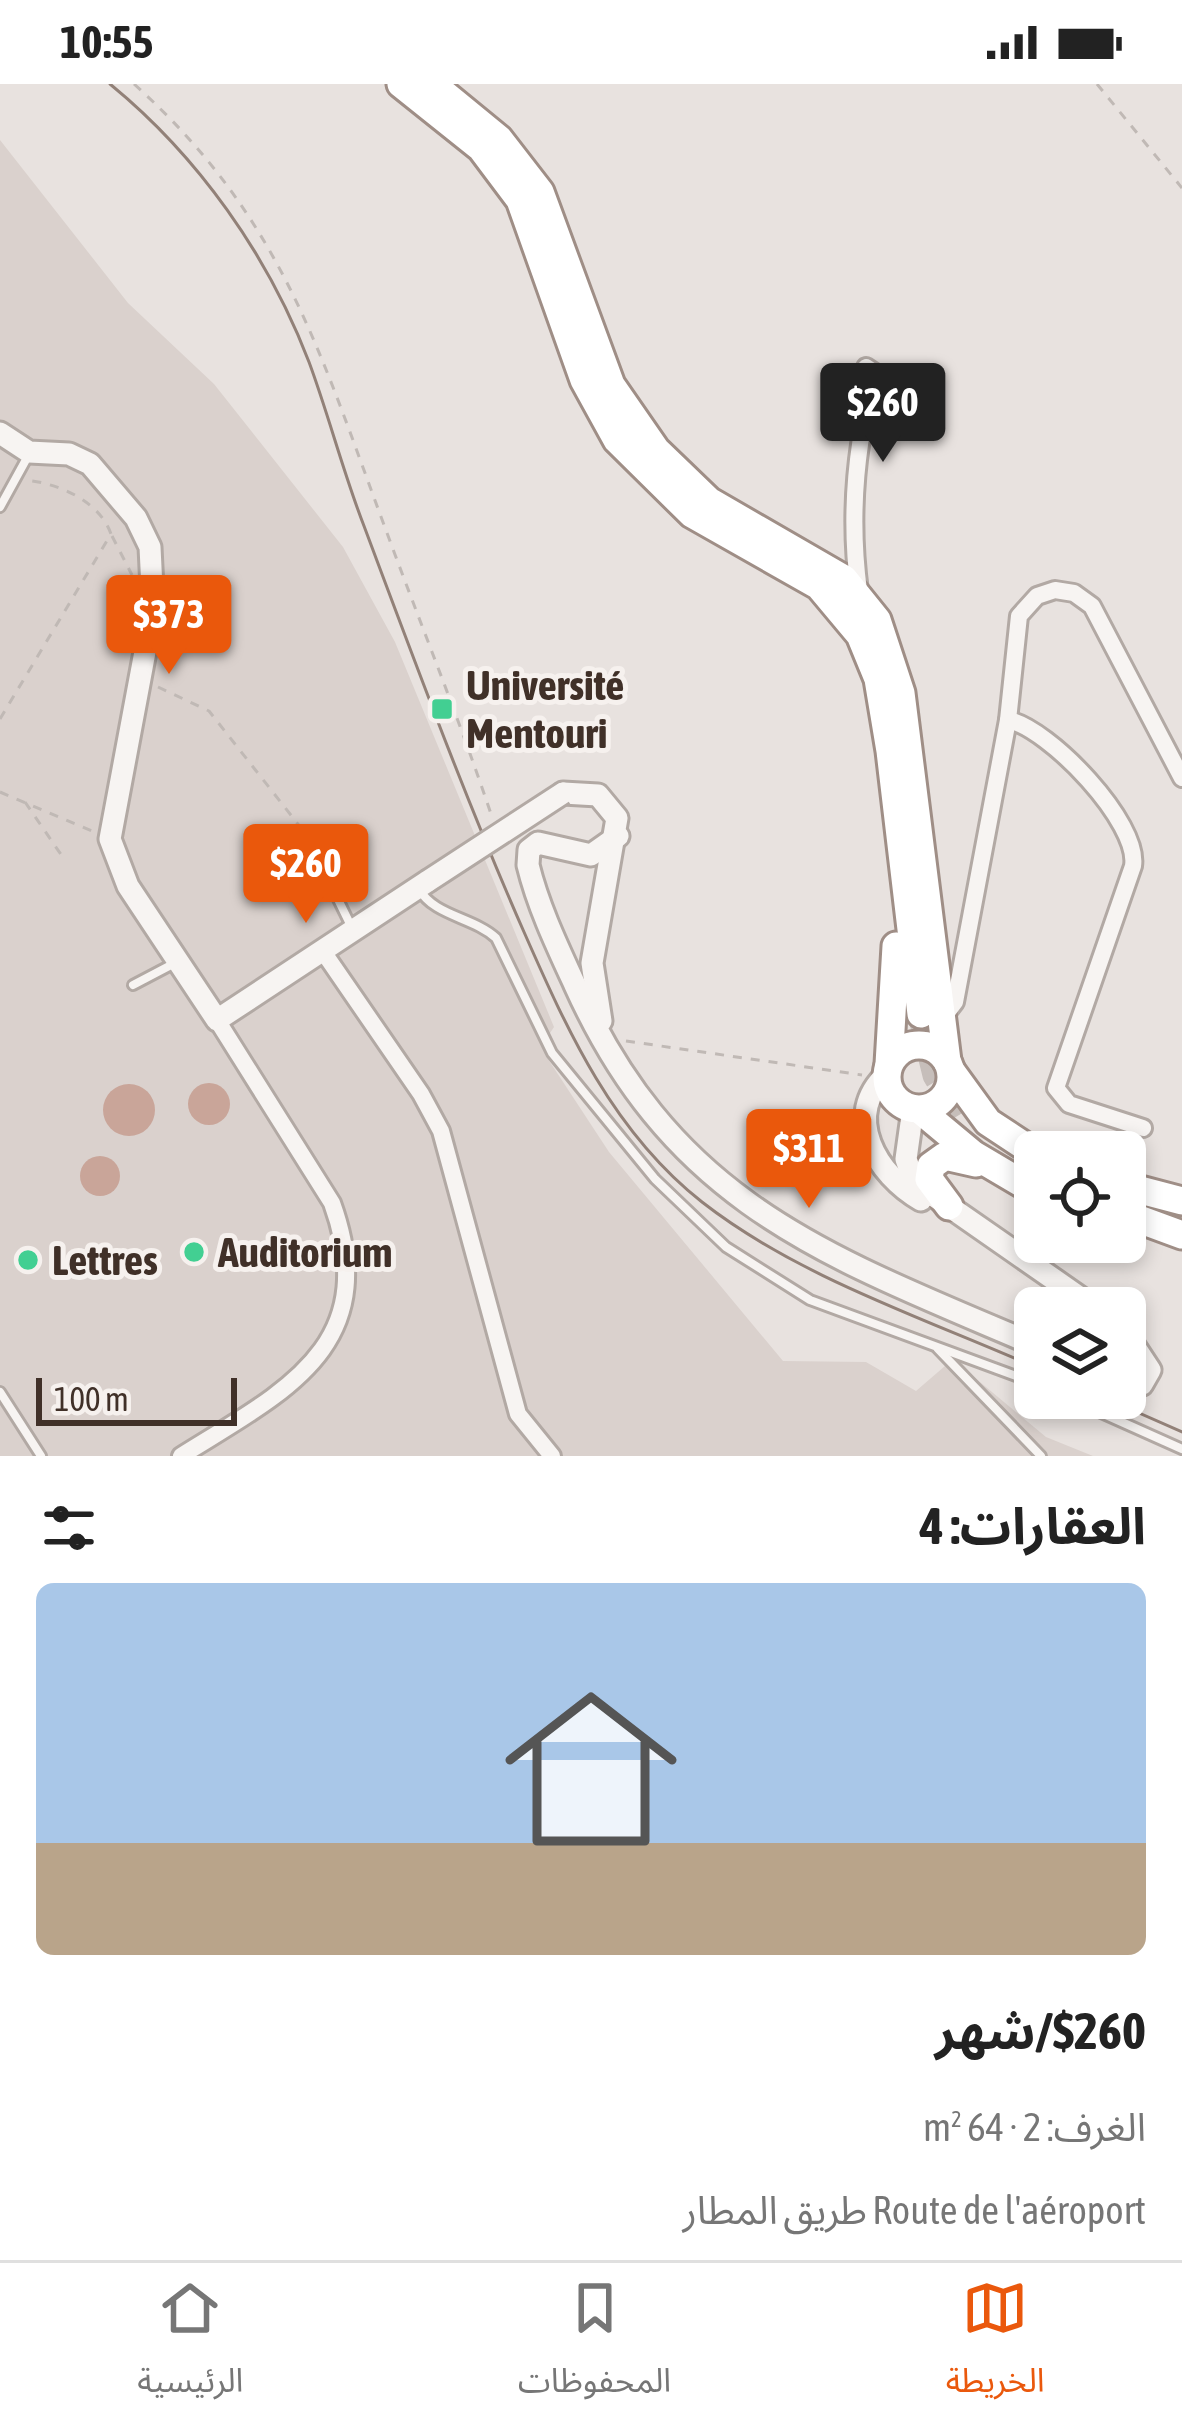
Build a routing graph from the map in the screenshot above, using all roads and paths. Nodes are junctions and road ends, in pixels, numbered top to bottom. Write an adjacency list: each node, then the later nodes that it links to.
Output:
1 (134, 84): 21 (path)
2 (400, 84): 15 (highway)
3 (432, 84): 13 (highway)
4 (1097, 84): 5 (path)
5 (1182, 188)
6 (866, 367): 13 (street)
7 (0, 433): 8 (street)
8 (29, 452): 9 (lane); 12 (street)
9 (17, 479): 10 (lane); 11 (path)
10 (0, 507)
11 (111, 534): 12 (path); 16 (path)
12 (154, 598): 14 (street)
13 (860, 598): 31 (highway)
14 (140, 679): 23 (street); 24 (path)
15 (878, 680): 31 (highway); 35 (highway)
16 (0, 718)
17 (1008, 720): 18 (street); 31 (street); 38 (street)
18 (1182, 778)
19 (0, 792): 20 (path)
20 (24, 800): 23 (path); 25 (path)
21 (500, 834)
22 (618, 836): 26 (street, bridge); 33 (street); 33 (street)
23 (110, 839): 29 (street)
24 (309, 840): 27 (lane)
25 (62, 856)
26 (423, 884): 27 (street); 51 (lane)
27 (352, 930): 28 (street)
28 (322, 950): 32 (street); 58 (street)
29 (180, 961): 30 (lane); 32 (street)
30 (133, 985)
31 (931, 1016): 34 (highway)
32 (218, 1020): 57 (street)
33 (602, 1046): 35 (path); 50 (street)
34 (949, 1066): 35 (highway); 36 (highway); 39 (highway)
35 (879, 1071): 36 (highway); 42 (street)
36 (917, 1110): 41 (highway); 42 (street)
37 (962, 1118): 40 (highway)
38 (1143, 1128)
39 (1014, 1139)
40 (1014, 1169)
41 (1014, 1173)
42 (912, 1175): 43 (highway); 46 (highway)
43 (1014, 1177)
44 (1146, 1192): 45 (highway)
45 (1182, 1201)
46 (950, 1206): 49 (street)
47 (1146, 1223): 48 (highway)
48 (1182, 1235)
49 (1065, 1287)
50 (1014, 1336)
51 (934, 1344): 52 (lane); 59 (lane)
52 (1014, 1375)
53 (0, 1392): 56 (lane)
54 (1115, 1419): 55 (lane)
55 (1182, 1449)
56 (41, 1456)
57 (182, 1456)
58 (551, 1456)
59 (1041, 1456)

